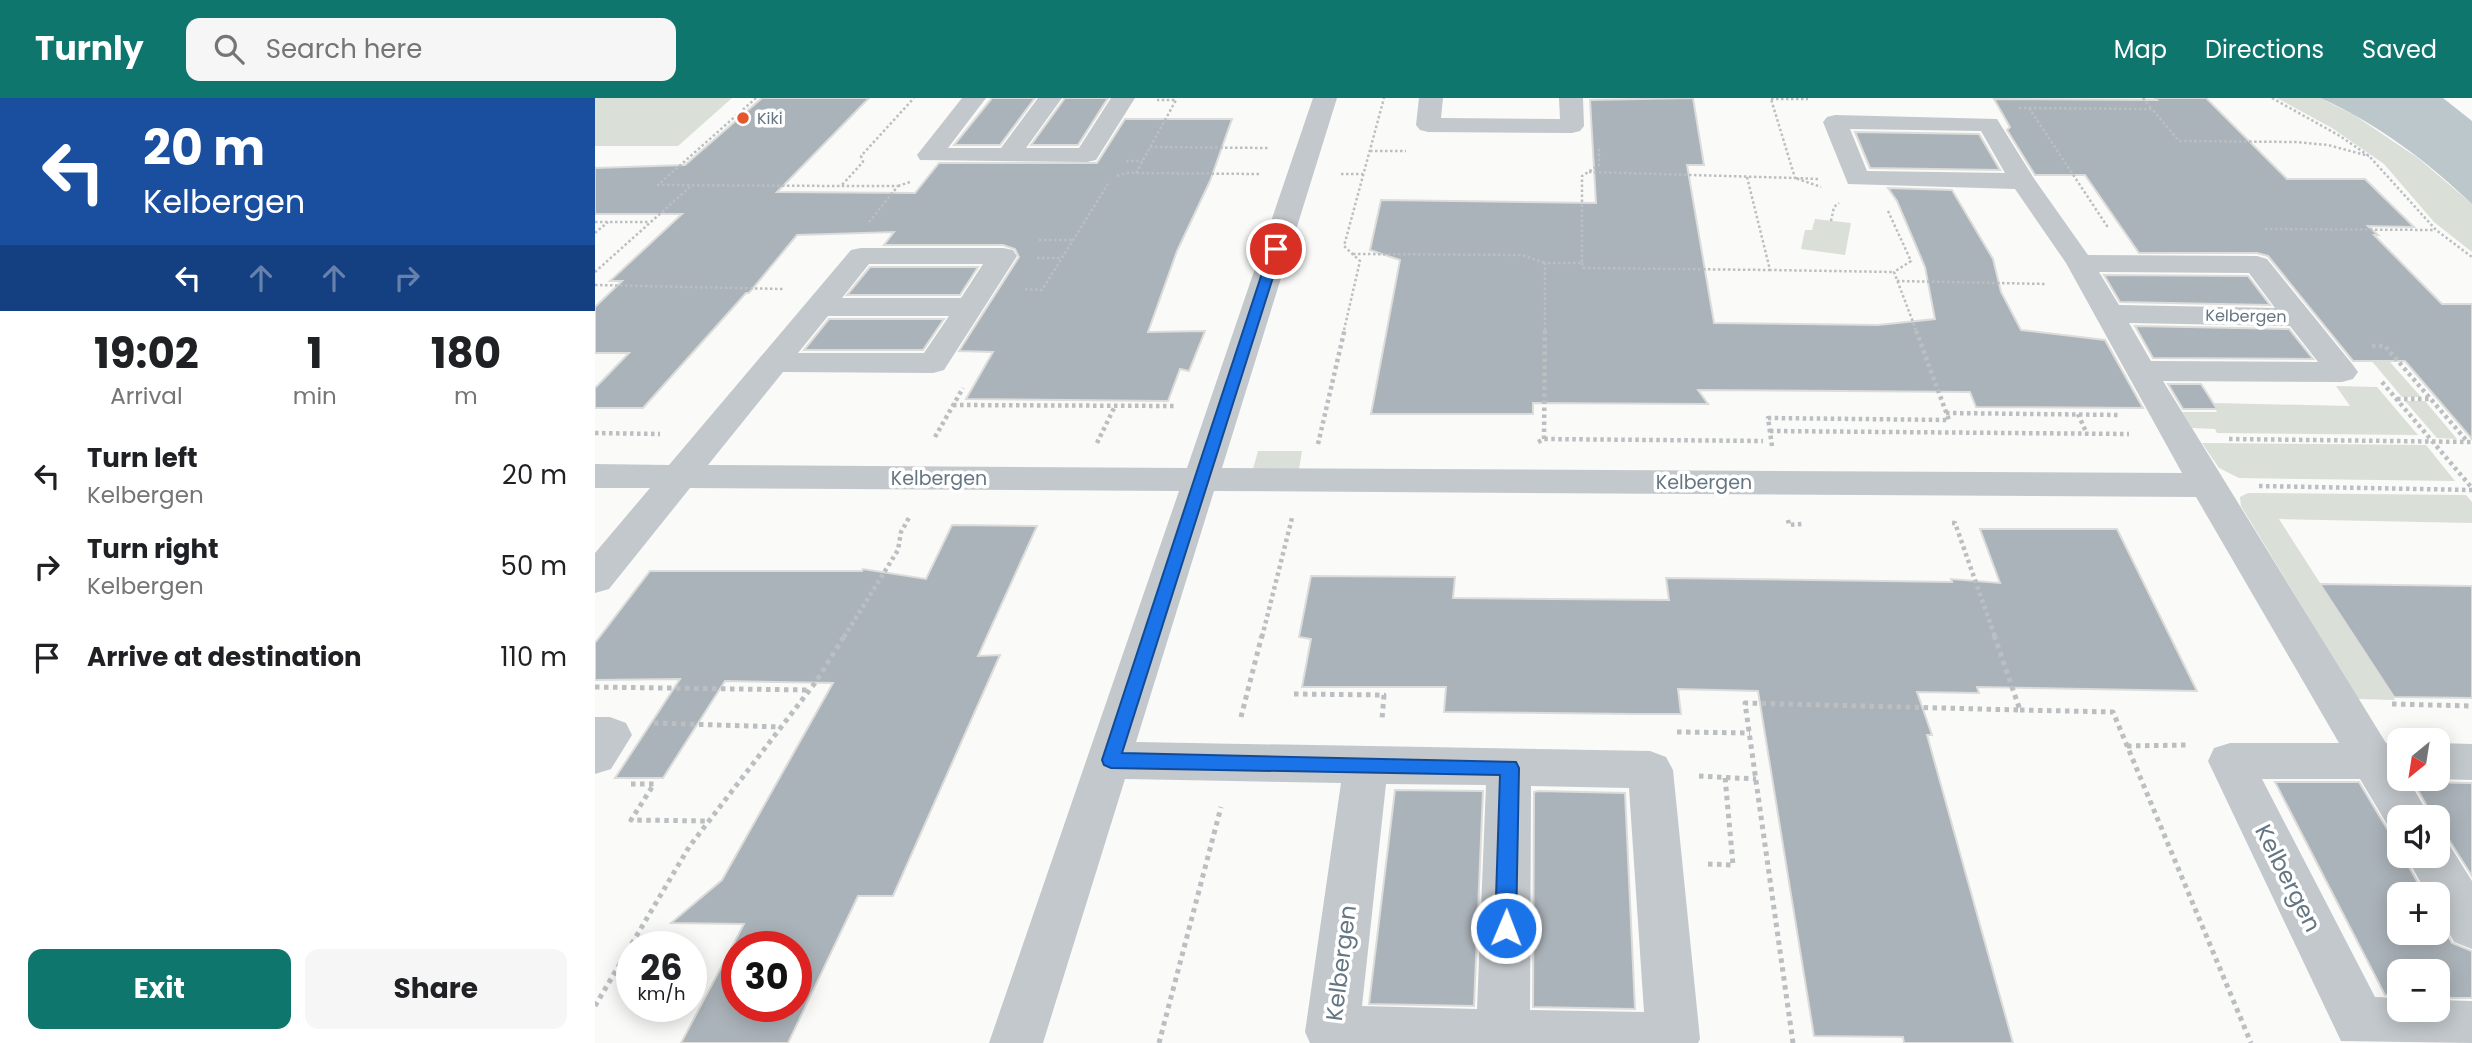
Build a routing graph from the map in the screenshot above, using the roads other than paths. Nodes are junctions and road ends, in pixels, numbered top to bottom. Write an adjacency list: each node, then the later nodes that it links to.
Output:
1 (974, 98): 8 (street)
2 (1050, 98): 8 (street)
3 (1123, 98): 8 (street)
4 (1325, 98): 20 (street)
5 (1431, 98): 6 (street)
6 (1571, 98)
7 (1920, 142): 9 (street); 9 (street); 10 (street)
8 (1008, 155)
9 (1938, 181): 10 (street)
10 (2023, 181): 11 (street)
11 (2070, 274): 14 (street); 15 (street, Kelbergen)
12 (819, 307): 13 (street); 13 (street); 16 (street)
13 (969, 307): 16 (street)
14 (2109, 314): 15 (street, Kelbergen); 17 (street)
15 (2298, 317): 17 (street, Kelbergen)
16 (773, 362): 19 (street)
17 (2143, 370): 21 (street)
18 (595, 476): 19 (street, Kelbergen)
19 (678, 477): 20 (street, Kelbergen); 22 (street)
20 (1200, 481): 21 (street, Kelbergen); 25 (street)
21 (2207, 485): 26 (street)
22 (595, 579)
23 (595, 735): 30 (street)
24 (1373, 748): 25 (street, Kelbergen); 29 (street, Kelbergen); 35 (street, Kelbergen)
25 (1111, 760): 36 (street)
26 (2386, 760): 31 (street); 34 (street, Kelbergen)
27 (2450, 761): 28 (street)
28 (2472, 762)
29 (1509, 768): 35 (street); 35 (street, Kelbergen)
30 (610, 770)
31 (2403, 805)
32 (2437, 868): 33 (street)
33 (2472, 926)
34 (2472, 1027)
35 (1503, 1035)
36 (1016, 1043)

